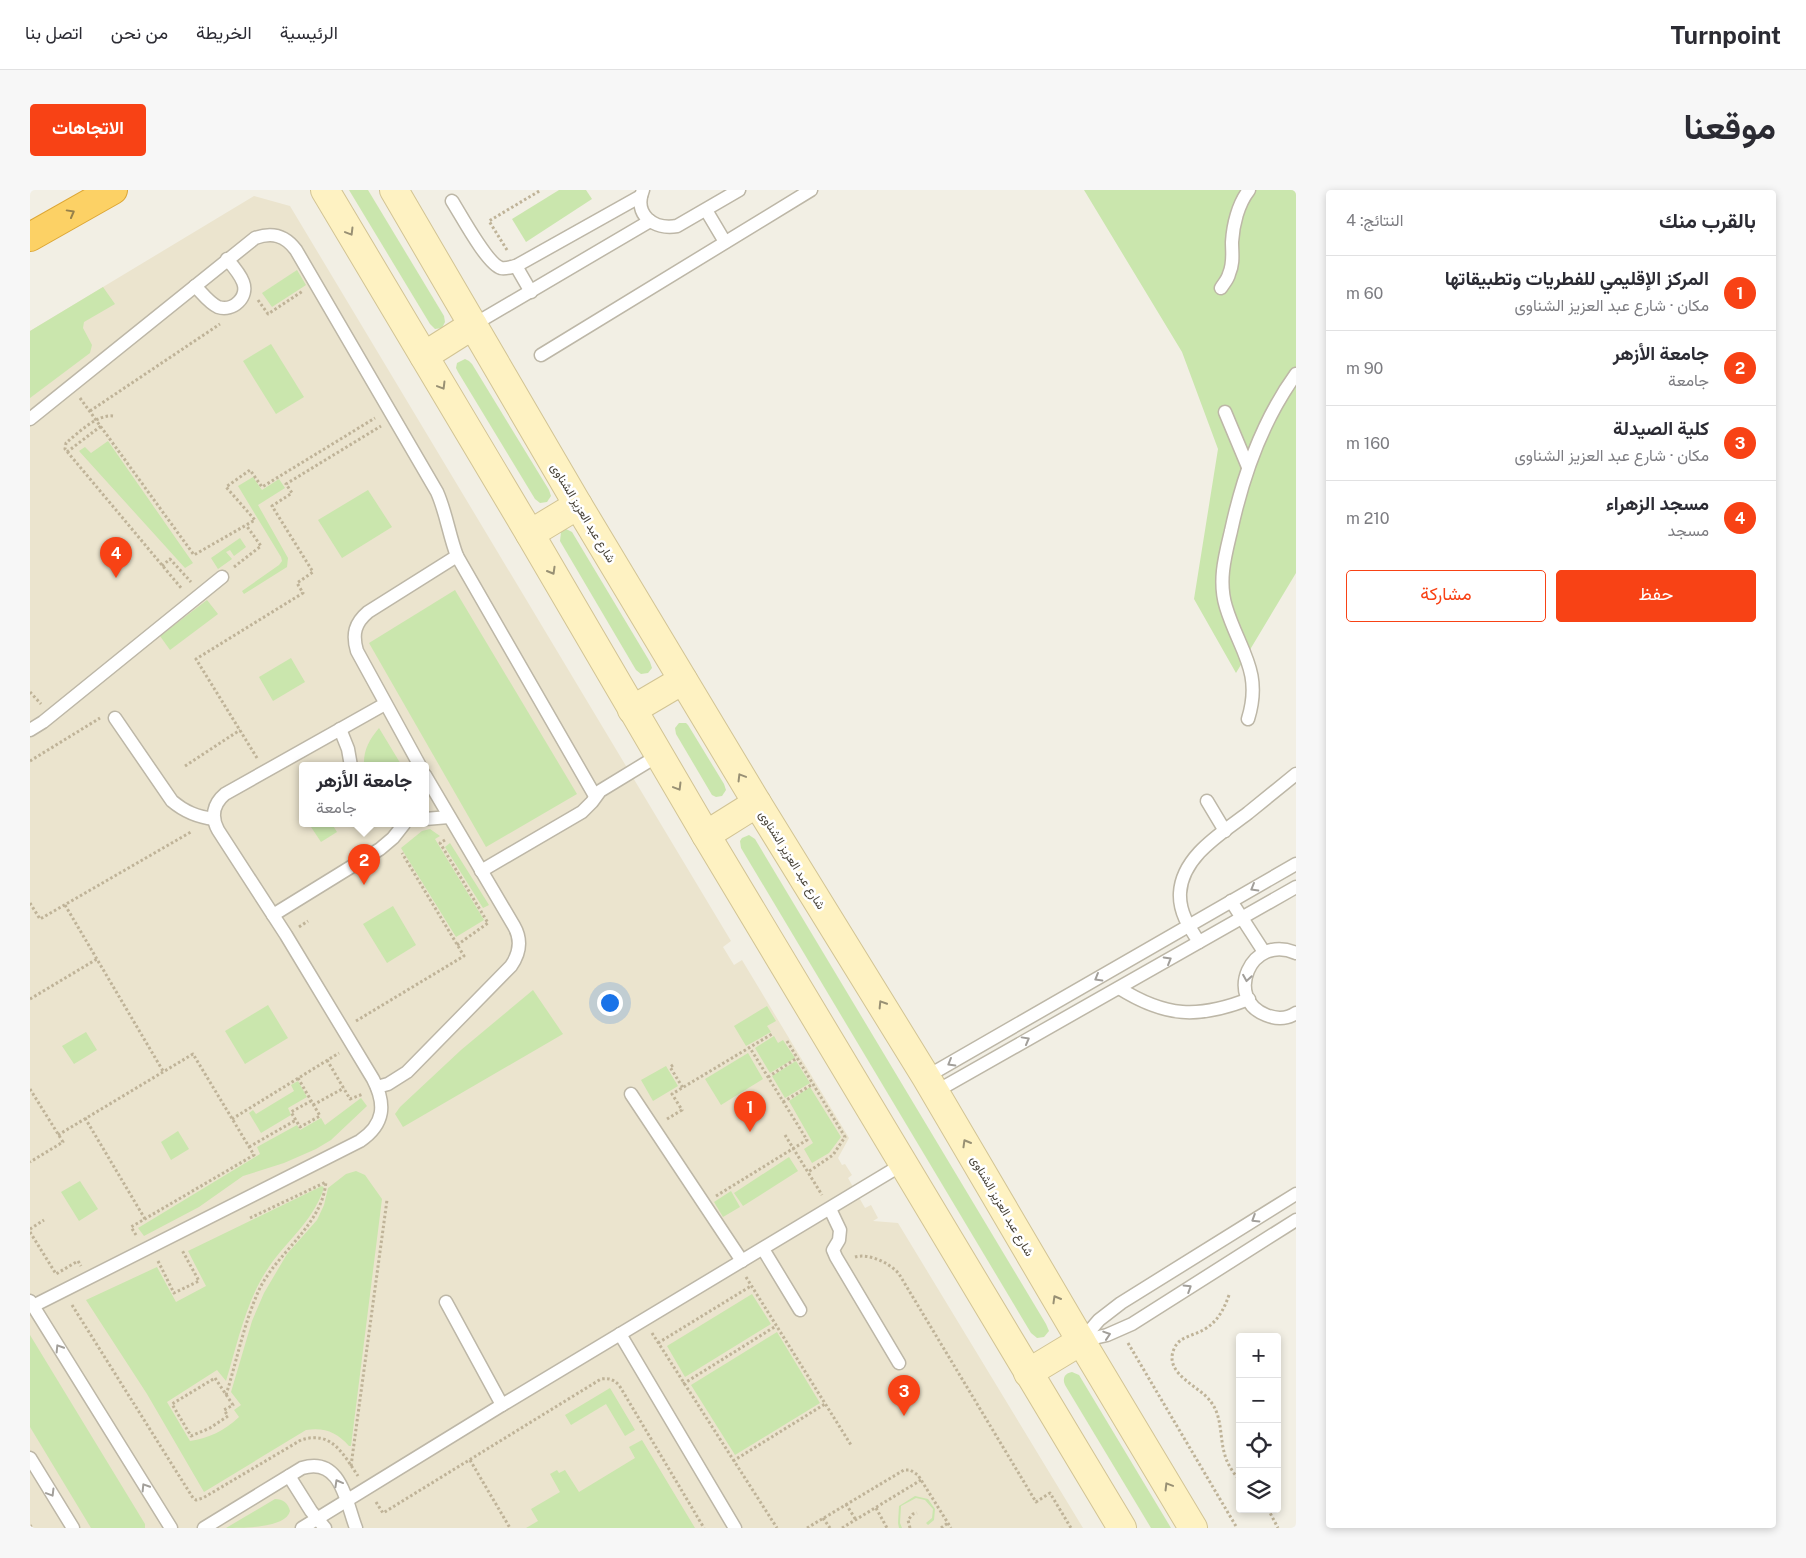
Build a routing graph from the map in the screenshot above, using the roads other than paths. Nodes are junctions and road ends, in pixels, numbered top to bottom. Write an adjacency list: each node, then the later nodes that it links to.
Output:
1 (113, 190): 11 (highway, one-way to 1)
2 (325, 190): 20 (street, one-way to 20)
3 (394, 190): 18 (street, شارع عبد العزيز الشناوى)
4 (739, 190): 9 (lane)
5 (811, 190): 12 (lane)
6 (1249, 190): 16 (lane)
7 (642, 193): 10 (lane); 14 (lane)
8 (452, 201): 14 (lane)
9 (706, 210): 10 (lane); 12 (lane)
10 (650, 221): 17 (lane)
11 (30, 237)
12 (725, 242): 19 (lane)
13 (227, 259): 15 (lane); 15 (lane); 27 (lane)
14 (516, 266): 17 (lane)
15 (195, 286): 23 (lane)
16 (1221, 288)
17 (531, 292): 18 (lane)
18 (473, 326): 20 (street); 25 (street, شارع عبد العزيز الشناوى)
19 (541, 355)
20 (424, 356): 26 (street, one-way to 26)
21 (1296, 374): 24 (lane)
22 (1225, 412): 24 (lane)
23 (30, 419)
24 (1248, 467): 33 (lane)
25 (578, 504): 26 (street); 29 (street, شارع عبد العزيز الشناوى)
26 (530, 534): 31 (street, one-way to 31)
27 (457, 556): 30 (lane); 41 (lane)
28 (222, 576): 35 (lane)
29 (682, 680): 31 (street); 43 (street, شارع عبد العزيز الشناوى, one-way to 29)
30 (385, 704): 34 (lane); 38 (lane)
31 (632, 710): 36 (street)
32 (115, 718): 45 (lane)
33 (1248, 720)
34 (340, 729): 37 (lane); 45 (lane)
35 (30, 730)
36 (659, 755): 41 (lane); 49 (street, one-way to 49)
37 (350, 762)
38 (418, 762)
39 (1296, 774): 48 (lane)
40 (429, 782): 44 (lane)
41 (595, 796): 51 (lane)
42 (1207, 801): 48 (lane)
43 (757, 803): 49 (street); 65 (street, شارع عبد العزيز الشناوى, one-way to 43)
44 (449, 817): 46 (lane); 51 (lane)
45 (214, 819): 54 (lane)
46 (429, 819)
47 (402, 827): 54 (lane)
48 (1225, 831): 56 (lane)
49 (706, 835): 68 (street)
50 (1296, 864): 53 (lane, one-way to 53)
51 (481, 870): 66 (lane)
52 (1296, 888): 55 (lane)
53 (1231, 901): 55 (lane); 56 (lane)
54 (273, 915): 66 (lane)
55 (1242, 918): 57 (lane); 58 (lane)
56 (1188, 925): 57 (lane); 60 (lane)
57 (1199, 942): 61 (lane, one-way to 57)
58 (1264, 952): 59 (lane); 63 (lane, one-way to 63)
59 (1296, 953)
60 (1120, 965): 61 (lane); 65 (lane, one-way to 65)
61 (1130, 981): 62 (lane)
62 (1119, 988): 63 (lane); 65 (lane, one-way to 62)
63 (1249, 999): 64 (lane)
64 (1296, 1014)
65 (931, 1084): 80 (street, شارع عبد العزيز الشناوى, one-way to 65)
66 (377, 1087): 76 (lane)
67 (631, 1094): 73 (lane)
68 (903, 1164): 70 (lane); 82 (street)
69 (1296, 1194): 74 (lane, one-way to 74)
70 (830, 1209): 72 (lane); 81 (lane)
71 (1296, 1220): 77 (lane, one-way to 71)
72 (763, 1249): 73 (lane); 78 (lane)
73 (740, 1262): 79 (lane)
74 (1150, 1285): 77 (lane); 80 (lane)
75 (446, 1302): 83 (lane)
76 (32, 1304): 89 (lane, one-way to 76)
77 (1162, 1305): 80 (lane, one-way to 77)
78 (800, 1310)
79 (620, 1334): 83 (lane); 93 (lane)
80 (1081, 1341): 82 (street); 95 (street, شارع عبد العزيز الشناوى, one-way to 80)
81 (899, 1363)
82 (1028, 1373): 94 (street)
83 (502, 1405): 86 (lane)
84 (30, 1458): 88 (lane, one-way to 88)
85 (289, 1476): 86 (lane, one-way to 85); 87 (lane); 90 (lane)
86 (346, 1500): 87 (lane); 92 (lane)
87 (321, 1524): 91 (lane)
88 (73, 1528)
89 (171, 1528)
90 (204, 1528)
91 (302, 1528)
92 (356, 1528)
93 (735, 1528)
94 (1122, 1528)
95 (1193, 1528)

